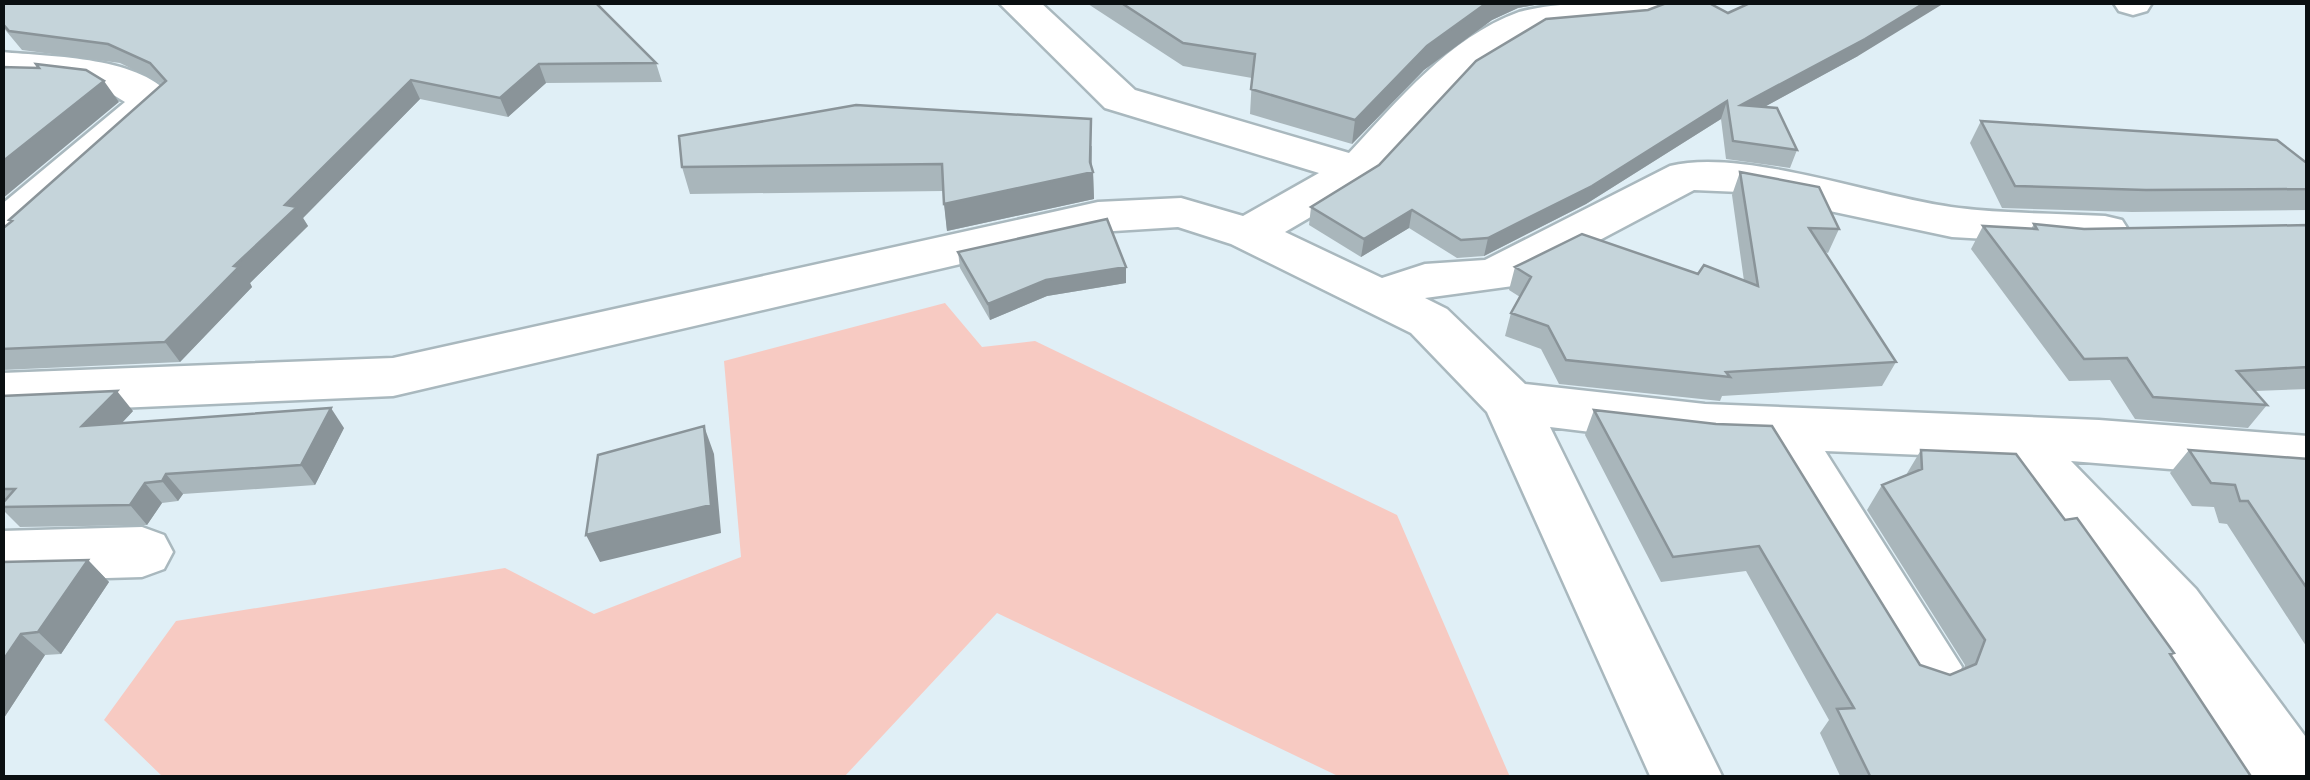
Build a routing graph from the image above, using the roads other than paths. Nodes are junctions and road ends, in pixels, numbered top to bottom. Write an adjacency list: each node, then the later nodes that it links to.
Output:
1 (1016, 2): 5 (street)
2 (1669, 2): 3 (street)
3 (1545, 11): 5 (street)
4 (2, 64): 6 (street)
5 (1358, 170): 8 (street)
6 (2, 230)
7 (2150, 230): 9 (street)
8 (1248, 233): 9 (street); 10 (street)
9 (1379, 297): 11 (street)
10 (2, 393)
11 (1510, 402): 12 (street); 18 (street)
12 (1781, 428): 13 (street); 17 (street)
13 (2014, 438): 14 (street); 19 (street)
14 (2308, 458)
15 (142, 552): 16 (street)
16 (2, 556)
17 (1929, 667)
18 (1688, 778)
19 (2292, 778)

